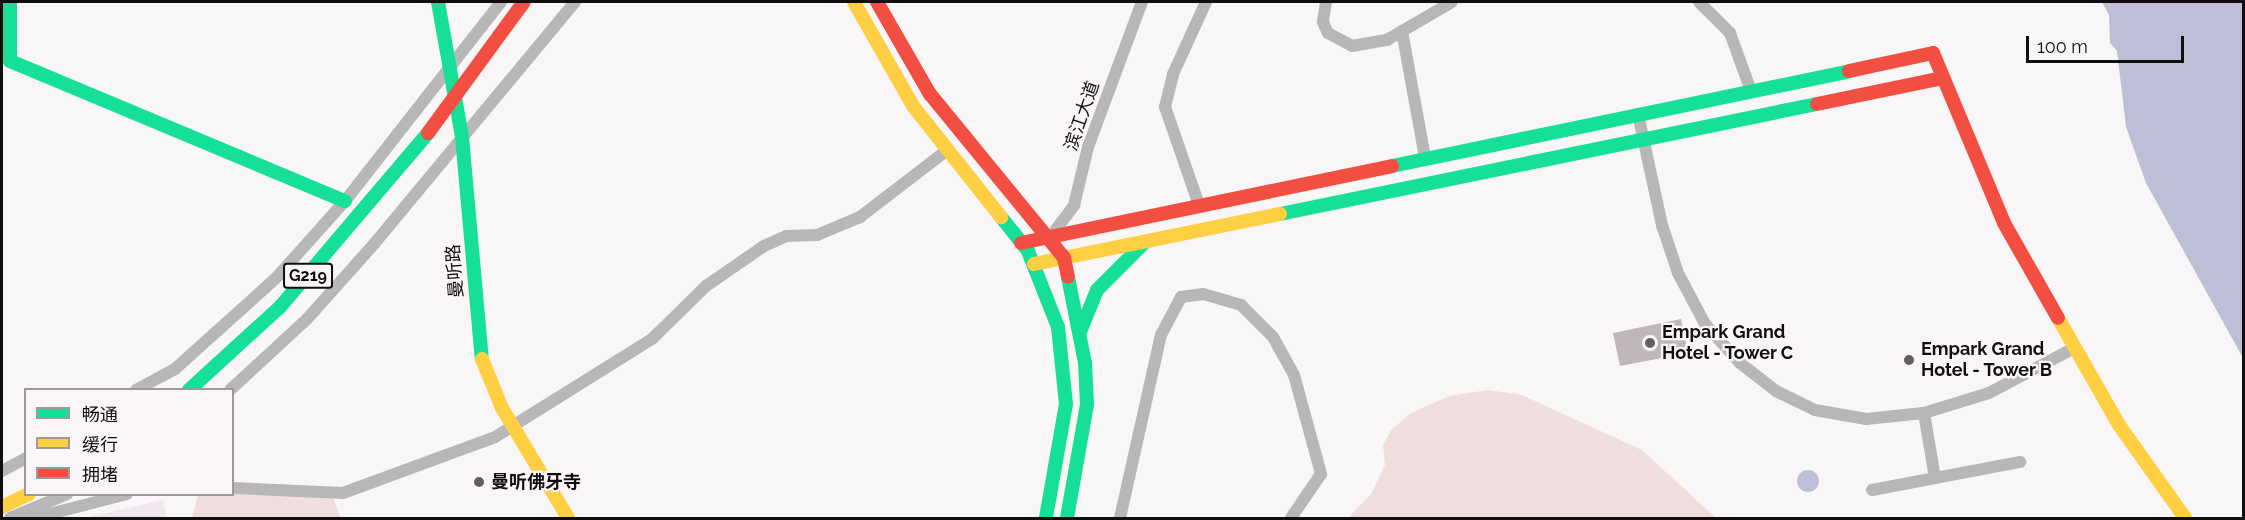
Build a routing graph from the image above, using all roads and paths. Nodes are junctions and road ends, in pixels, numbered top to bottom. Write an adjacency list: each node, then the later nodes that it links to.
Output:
1 (10, 2): 15 (main road)
2 (438, 2): 16 (main road, 曼听路)
3 (501, 2): 16 (street)
4 (524, 2): 23 (main road, G219)
5 (541, 2): 23 (main road, G219)
6 (575, 2): 20 (street)
7 (854, 2): 22 (main road)
8 (877, 2): 27 (main road)
9 (1142, 2): 27 (street, 滨江大道)
10 (1206, 2): 26 (street)
11 (1326, 2): 14 (street)
12 (1452, 2): 14 (street)
13 (1699, 2): 18 (street)
14 (1402, 31): 24 (street)
15 (6, 60): 25 (main road)
16 (452, 62): 20 (main road, 曼听路); 25 (street)
17 (1943, 78): 18 (main road); 21 (main road); 33 (main road)
18 (1750, 91): 19 (main road)
19 (1638, 114): 21 (street); 24 (main road)
20 (461, 135): 37 (street); 39 (main road, 曼听路)
21 (1642, 138): 28 (main road); 38 (street)
22 (946, 151): 29 (main road); 39 (street)
23 (418, 155): 35 (main road, G219); 36 (main road, G219)
24 (1425, 158): 26 (main road)
25 (345, 201): 34 (street)
26 (1199, 205): 27 (main road)
27 (1050, 237): 29 (main road); 30 (main road)
28 (1152, 239): 30 (main road); 32 (main road)
29 (1021, 243): 31 (main road)
30 (1064, 258): 31 (main road); 32 (main road)
31 (1034, 264): 55 (main road)
32 (1080, 333): 56 (main road)
33 (2074, 348): 38 (street); 59 (main road)
34 (140, 388)
35 (191, 388)
36 (208, 388)
37 (232, 388)
38 (1924, 413): 43 (street)
39 (513, 427): 45 (street); 54 (main road, 曼听路)
40 (24, 459): 42 (street)
41 (2020, 462): 43 (street)
42 (2, 471)
43 (1935, 478): 46 (street)
44 (24, 486): 47 (main road)
45 (234, 488)
46 (1872, 490)
47 (2, 496)
48 (27, 496): 51 (main road)
49 (65, 496): 52 (street)
50 (123, 496): 53 (street)
51 (2, 507)
52 (10, 519)
53 (34, 519)
54 (568, 519)
55 (1046, 519)
56 (1067, 519)
57 (1120, 519): 58 (street)
58 (1291, 519)
59 (2185, 519)

